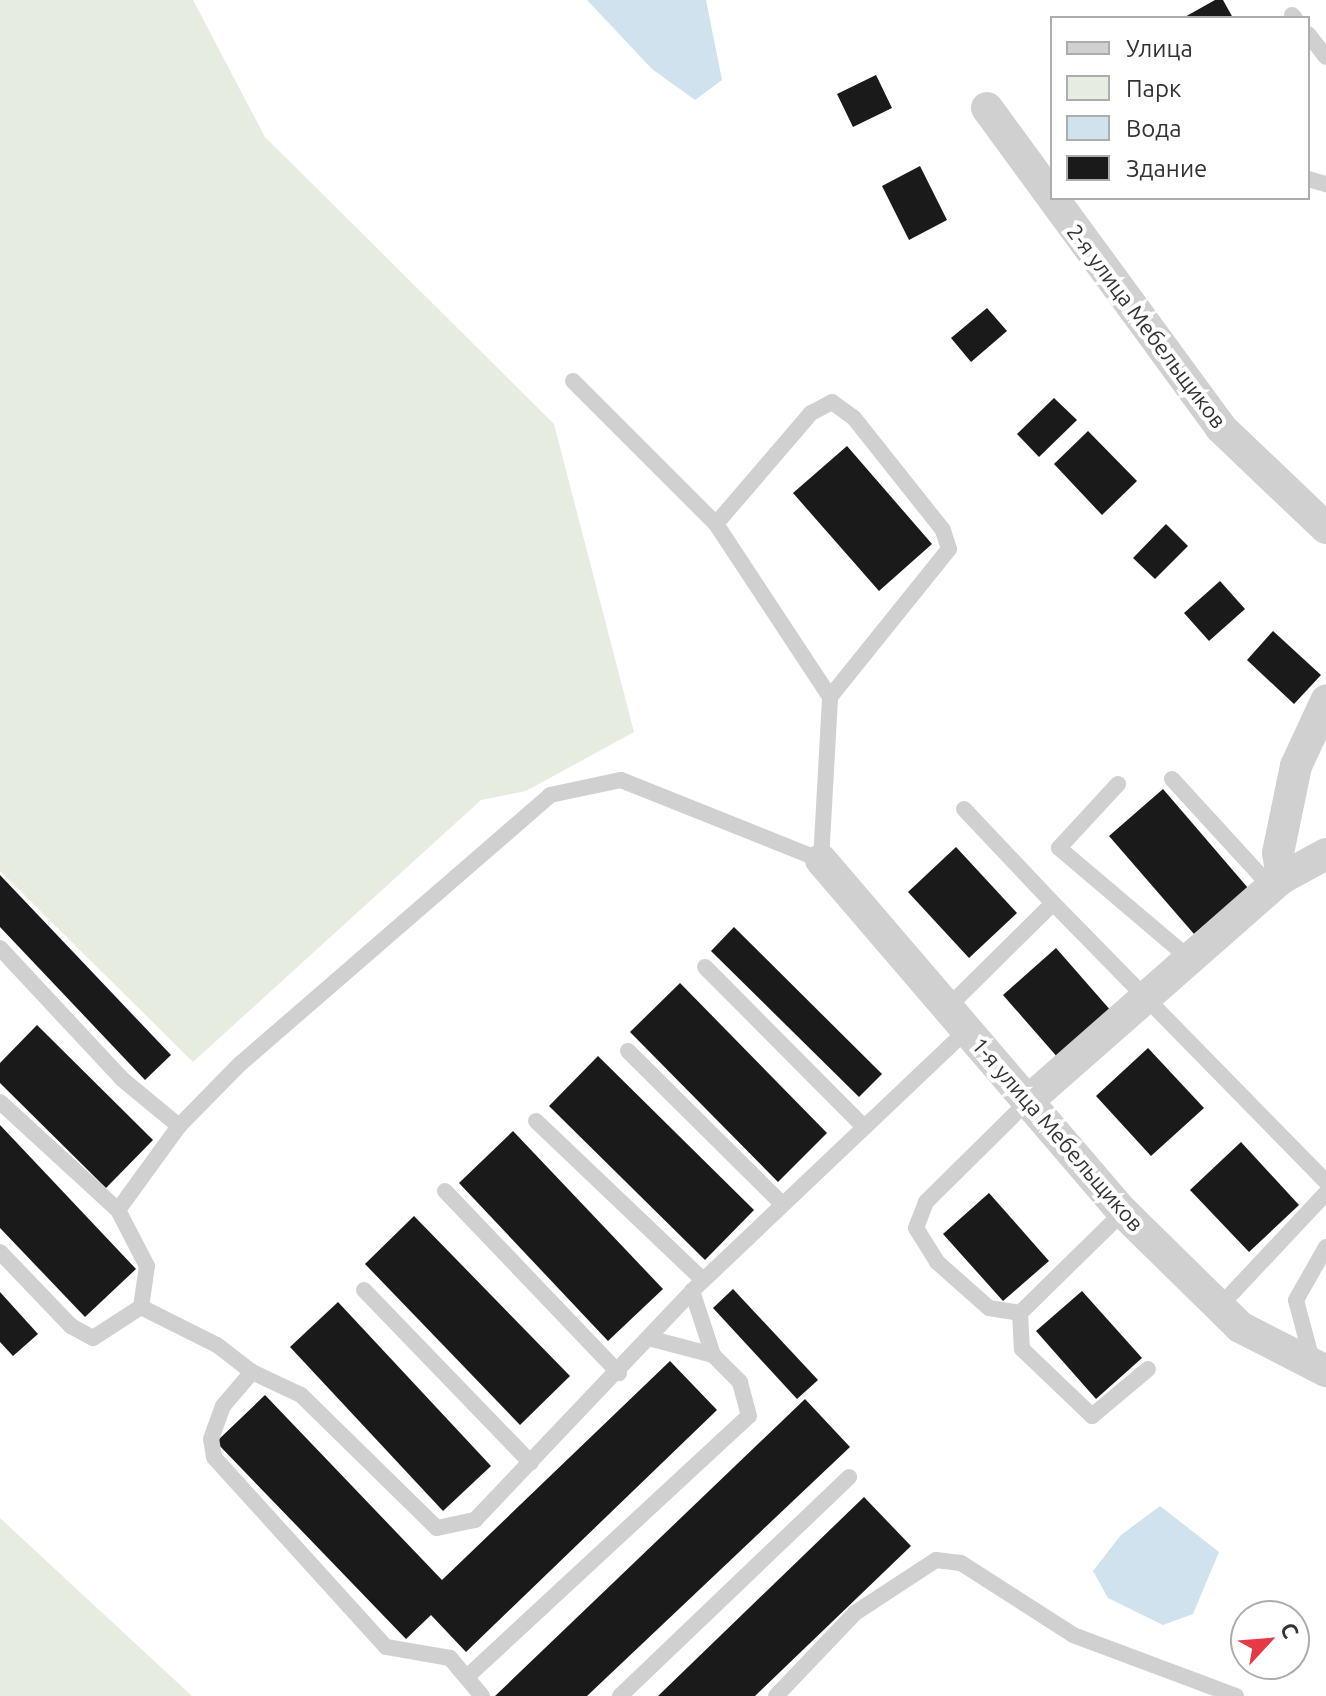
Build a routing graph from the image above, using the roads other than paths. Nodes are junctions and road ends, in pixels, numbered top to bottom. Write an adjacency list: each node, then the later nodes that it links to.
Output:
1 (1310, 37): 2 (lane)
2 (1326, 57)
3 (987, 108): 4 (street, 2-я улица Мебельщиков)
4 (1050, 194)
5 (1054, 200): 8 (street, 2-я улица Мебельщиков)
6 (573, 381): 7 (lane)
7 (716, 524): 9 (lane); 9 (lane)
8 (1326, 528)
9 (830, 697): 15 (lane)
10 (1326, 701): 16 (street)
11 (1172, 779): 16 (lane)
12 (1118, 784): 19 (lane)
13 (964, 809): 17 (lane)
14 (1326, 854): 16 (street)
15 (821, 860): 22 (street, 1-я улица Мебельщиков); 27 (lane)
16 (1276, 882): 19 (street)
17 (1053, 903): 21 (lane); 22 (lane)
18 (0, 948): 27 (lane)
19 (1191, 960): 21 (street)
20 (705, 967): 28 (lane)
21 (1145, 1001): 24 (street); 29 (lane)
22 (957, 1019): 24 (street, 1-я улица Мебельщиков); 28 (lane)
23 (628, 1051): 32 (lane)
24 (1029, 1100): 34 (street, 1-я улица Мебельщиков); 41 (lane)
25 (0, 1102): 33 (lane)
26 (536, 1121): 37 (lane)
27 (179, 1126): 33 (lane)
28 (863, 1126): 32 (lane)
29 (1326, 1182)
30 (445, 1191): 47 (lane)
31 (1326, 1193): 40 (lane)
32 (782, 1204): 37 (lane)
33 (118, 1210): 39 (lane)
34 (1123, 1212): 40 (street, 1-я улица Мебельщиков); 41 (lane)
35 (1326, 1247): 44 (lane)
36 (0, 1252): 39 (lane)
37 (697, 1286): 42 (lane); 43 (lane)
38 (364, 1290): 48 (lane)
39 (141, 1307): 46 (lane)
40 (1219, 1307): 44 (street, 1-я улица Мебельщиков)
41 (1020, 1313): 45 (lane)
42 (652, 1339): 43 (lane); 47 (lane)
43 (713, 1355): 50 (lane)
44 (1320, 1368)
45 (1148, 1369)
46 (252, 1372): 48 (lane); 50 (lane)
47 (619, 1373): 48 (lane)
48 (531, 1463)
49 (849, 1477): 52 (lane)
50 (469, 1675): 51 (lane)
51 (482, 1696)
52 (620, 1696)
53 (776, 1696): 54 (lane)
54 (1236, 1696)

